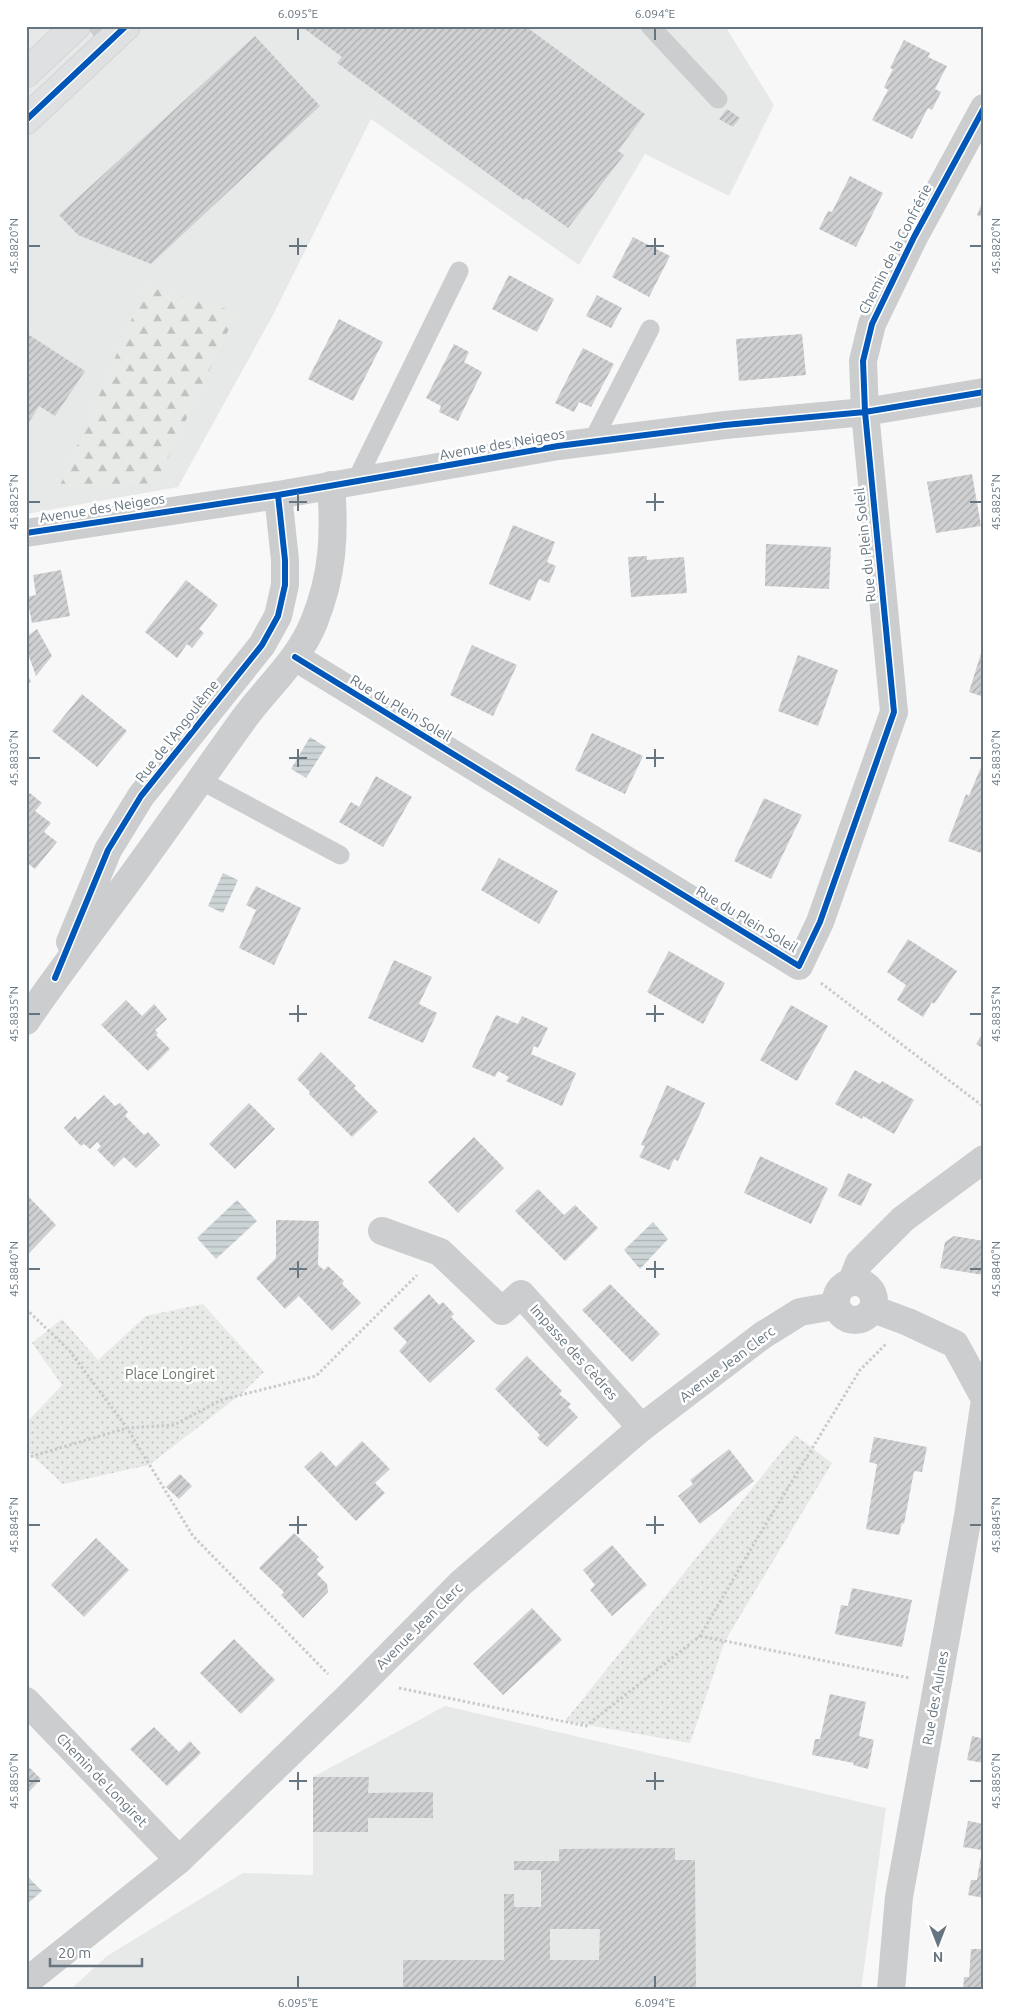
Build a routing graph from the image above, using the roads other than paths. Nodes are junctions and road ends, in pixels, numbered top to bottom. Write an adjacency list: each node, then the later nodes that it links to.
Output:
1 (76, 26): 4 (main road)
2 (650, 26): 5 (lane)
3 (111, 31): 7 (main road)
4 (26, 73)
5 (718, 99)
6 (984, 108): 11 (street, Chemin de la Confrérie)
7 (26, 120)
8 (459, 271): 13 (lane)
9 (650, 329): 12 (lane)
10 (984, 392): 11 (street, Avenue des Neigeos)
11 (865, 412): 12 (street, Avenue des Neigeos); 16 (street, Rue du Plein Soleil)
12 (592, 442): 13 (street, Avenue des Neigeos)
13 (343, 483): 14 (street, Avenue des Neigeos); 16 (street, Rue de l'Angoulême)
14 (278, 496): 15 (street, Avenue des Neigeos); 19 (street, Rue de l'Angoulême)
15 (26, 533)
16 (295, 657): 17 (street, Rue de l'Angoulême)
17 (200, 780): 18 (lane); 19 (street, Rue de l'Angoulême)
18 (340, 855)
19 (55, 978): 20 (street, Rue de l'Angoulême)
20 (26, 1021)
21 (984, 1159): 23 (street)
22 (382, 1232): 28 (street, Impasse des Cèdres)
23 (852, 1281): 24 (street); 25 (street)
24 (836, 1306): 25 (street); 28 (street, Avenue Jean Clerc)
25 (873, 1309): 26 (street)
26 (984, 1397)
27 (984, 1406): 32 (street, Rue des Aulnes)
28 (641, 1428): 30 (street, Avenue Jean Clerc)
29 (26, 1701): 30 (street, Chemin de Longiret)
30 (179, 1860): 31 (street, Avenue Jean Clerc)
31 (26, 1982)
32 (891, 1990)

